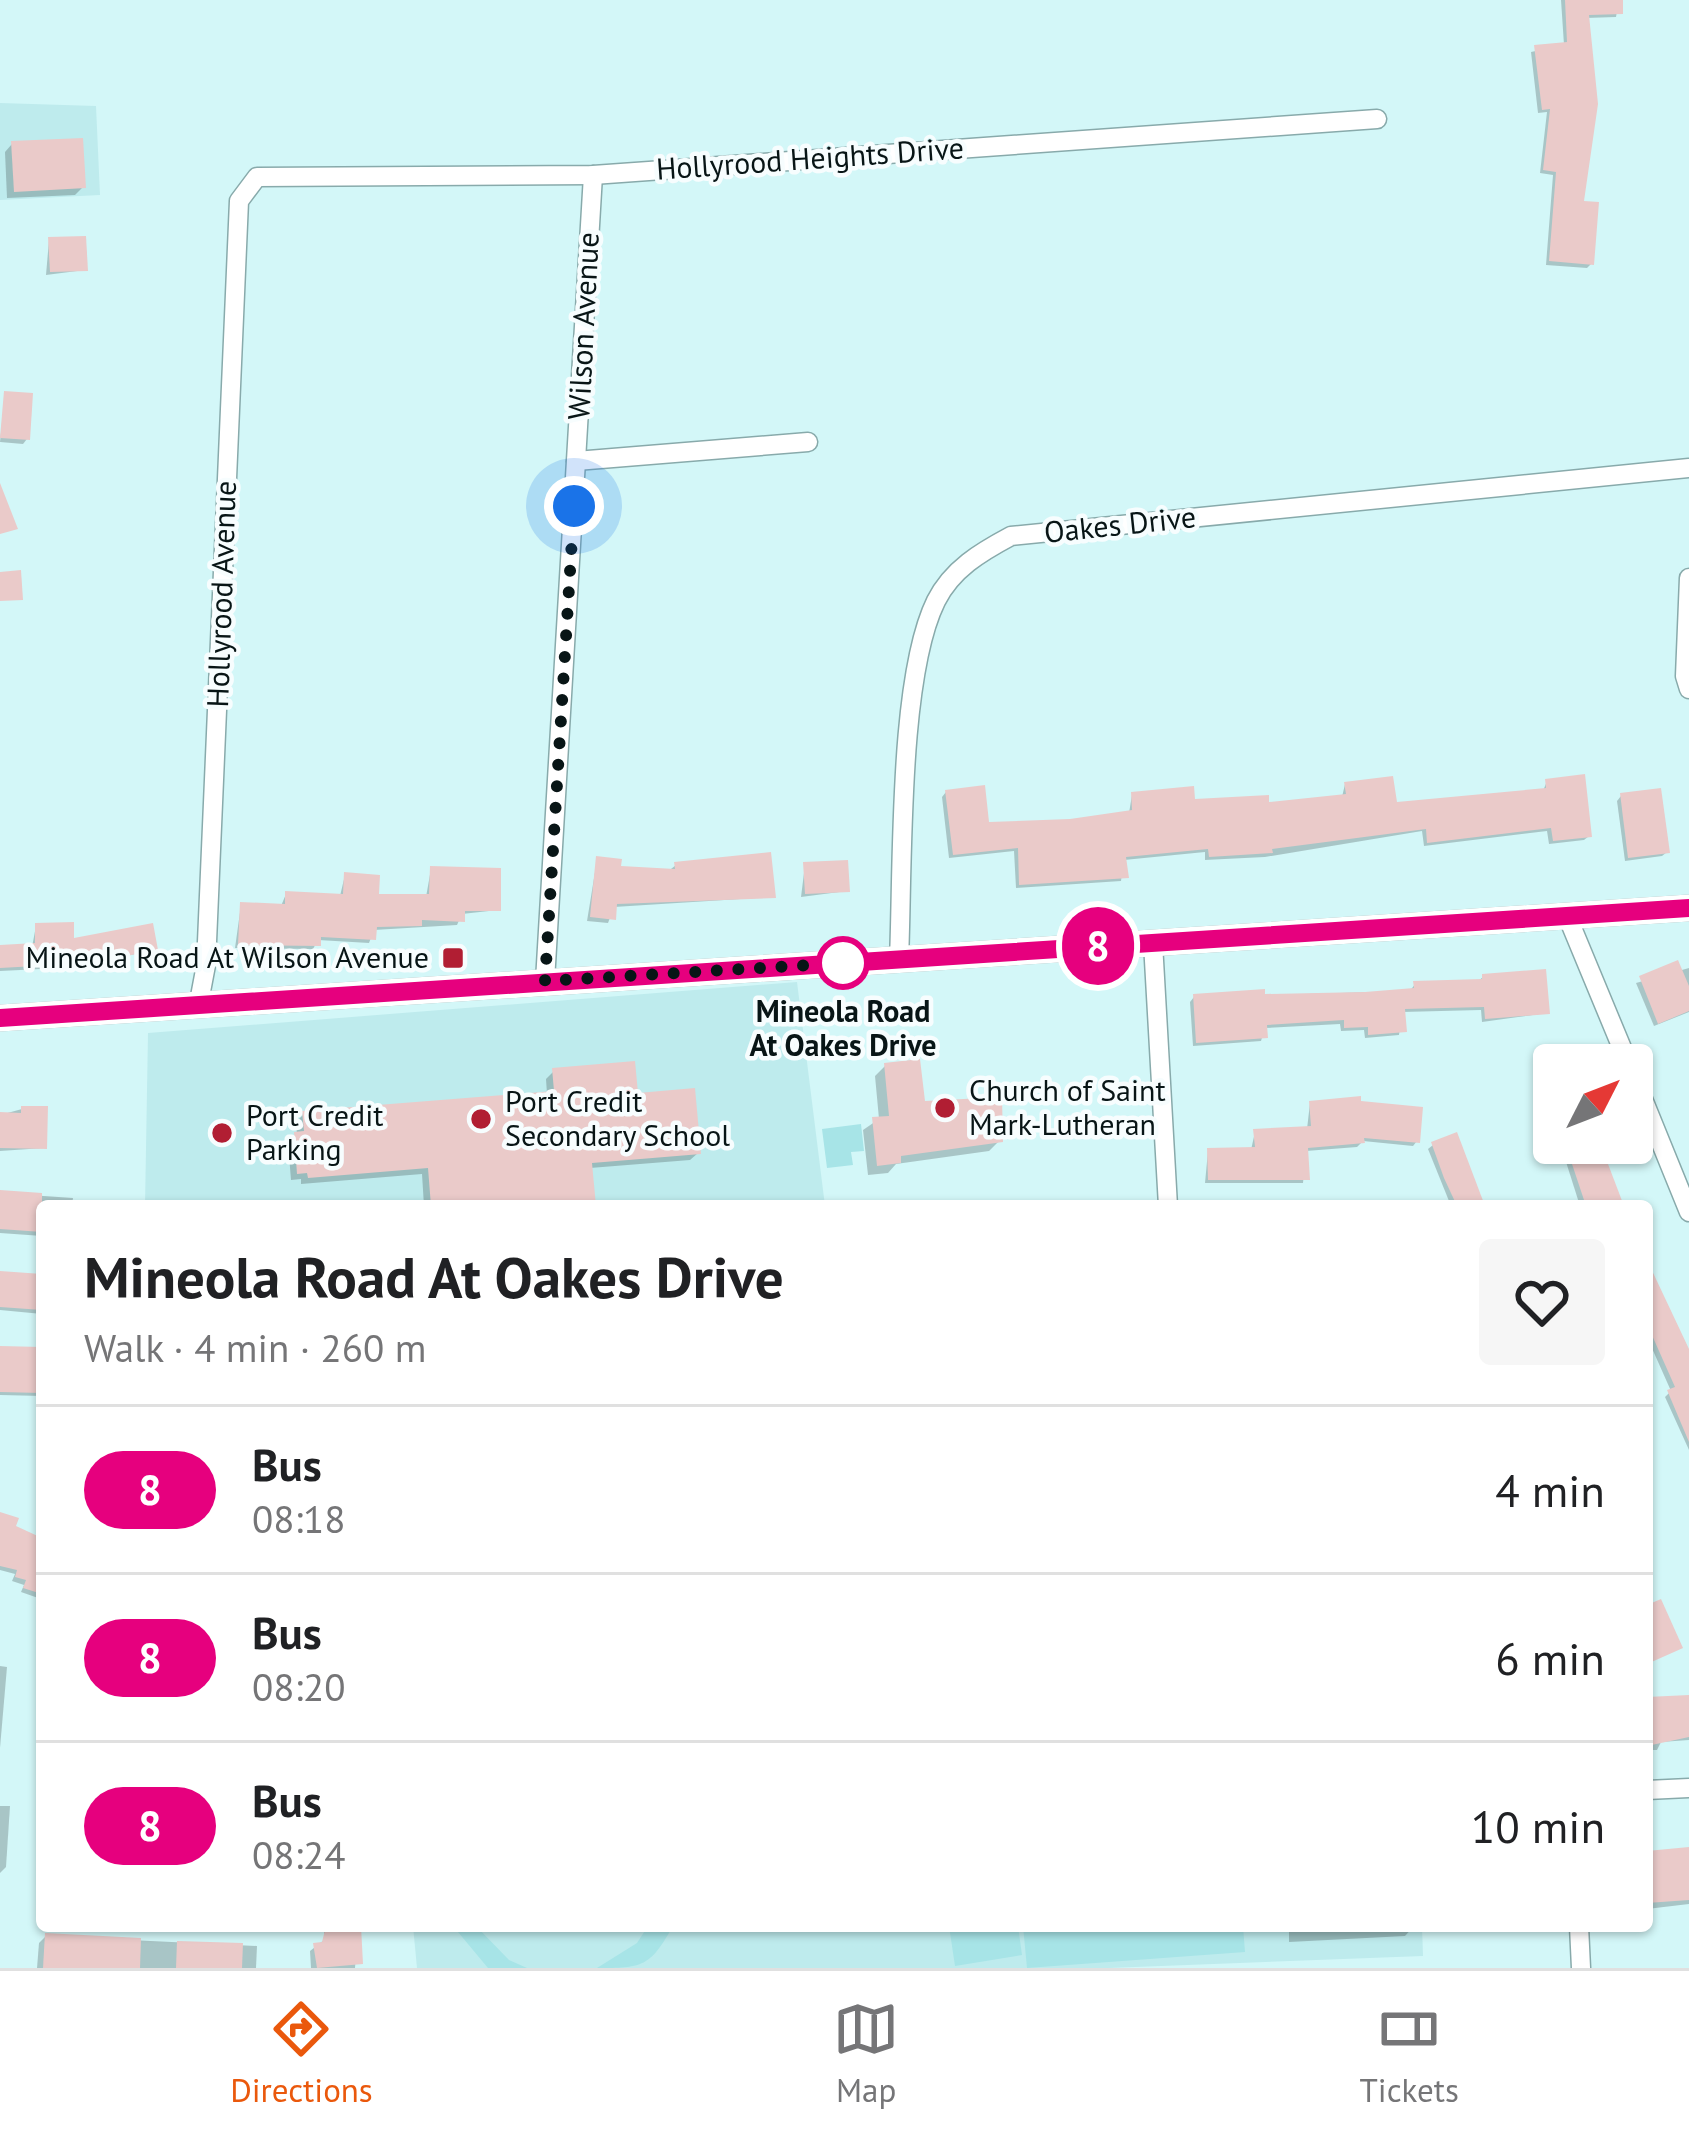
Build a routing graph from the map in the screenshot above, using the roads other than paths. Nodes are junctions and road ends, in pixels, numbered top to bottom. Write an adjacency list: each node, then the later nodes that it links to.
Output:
1 (1378, 119): 2 (street, Hollyrood Heights Drive)
2 (593, 175): 3 (street, Hollyrood Heights Drive); 5 (street, Wilson Avenue)
3 (245, 186): 14 (street, Hollyrood Avenue)
4 (808, 442): 5 (street)
5 (576, 461): 13 (street, Wilson Avenue)
6 (1689, 468): 12 (street, Oakes Drive)
7 (1689, 578): 8 (street)
8 (1689, 689)
9 (1689, 908): 10 (street)
10 (1568, 917): 11 (street); 16 (street)
11 (1153, 943): 12 (street); 18 (street)
12 (899, 959): 13 (street)
13 (545, 981): 14 (street)
14 (199, 1002): 15 (street)
15 (0, 1018)
16 (1621, 1044)
17 (1653, 1123): 19 (street)
18 (1168, 1200)
19 (1689, 1212)
20 (1689, 1788): 21 (street)
21 (1653, 1790)
22 (1579, 1932): 23 (street)
23 (1581, 1968)

